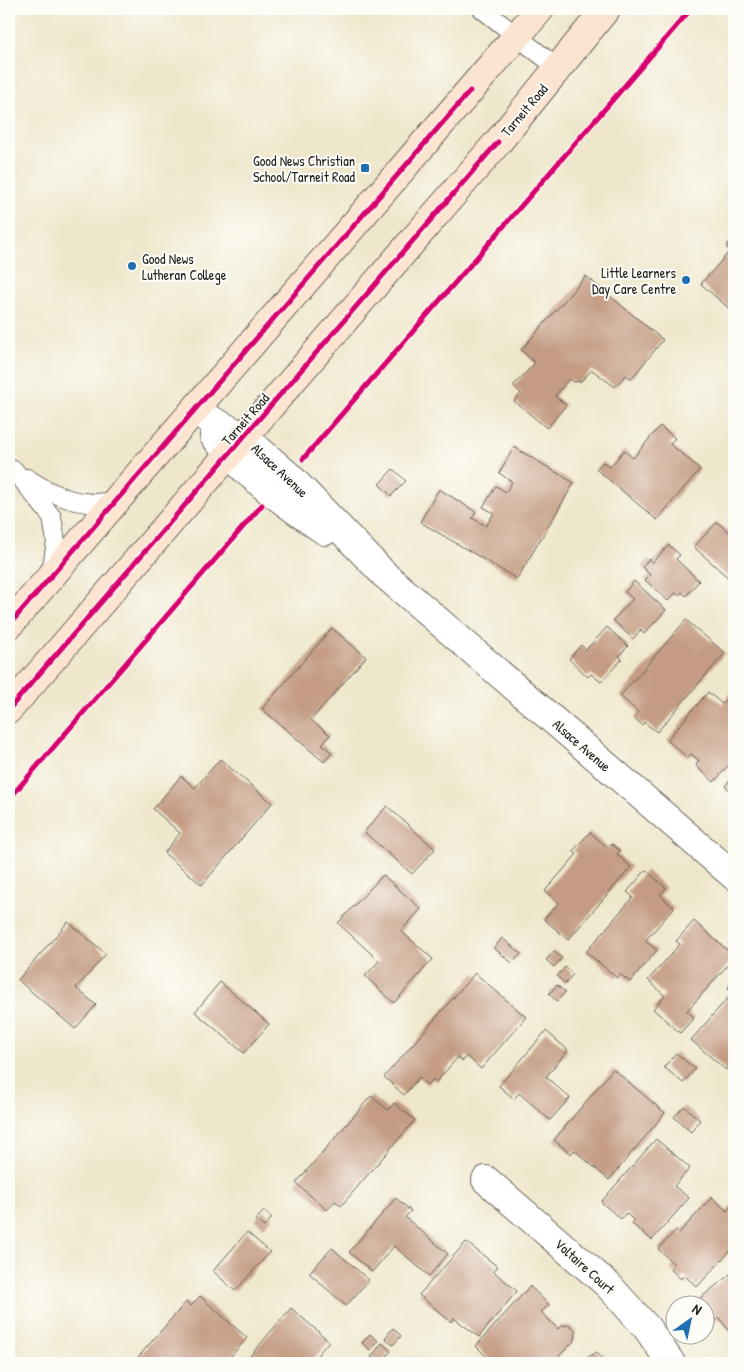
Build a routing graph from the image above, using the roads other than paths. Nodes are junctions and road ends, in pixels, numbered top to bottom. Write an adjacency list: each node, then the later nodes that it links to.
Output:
1 (482, 9): 4 (lane)
2 (540, 9): 4 (main road)
3 (606, 9): 5 (main road, Tarneit Road)
4 (517, 36): 5 (lane); 6 (main road)
5 (559, 69): 7 (main road, Tarneit Road)
6 (194, 411): 7 (street, Alsace Avenue); 8 (main road)
7 (237, 446): 11 (main road, Tarneit Road); 12 (street, Alsace Avenue)
8 (117, 500): 9 (main road); 9 (lane)
9 (51, 576): 10 (main road)
10 (9, 625)
11 (9, 709)
12 (734, 876)
13 (486, 1180): 14 (street, Voltaire Court)
14 (671, 1363)

